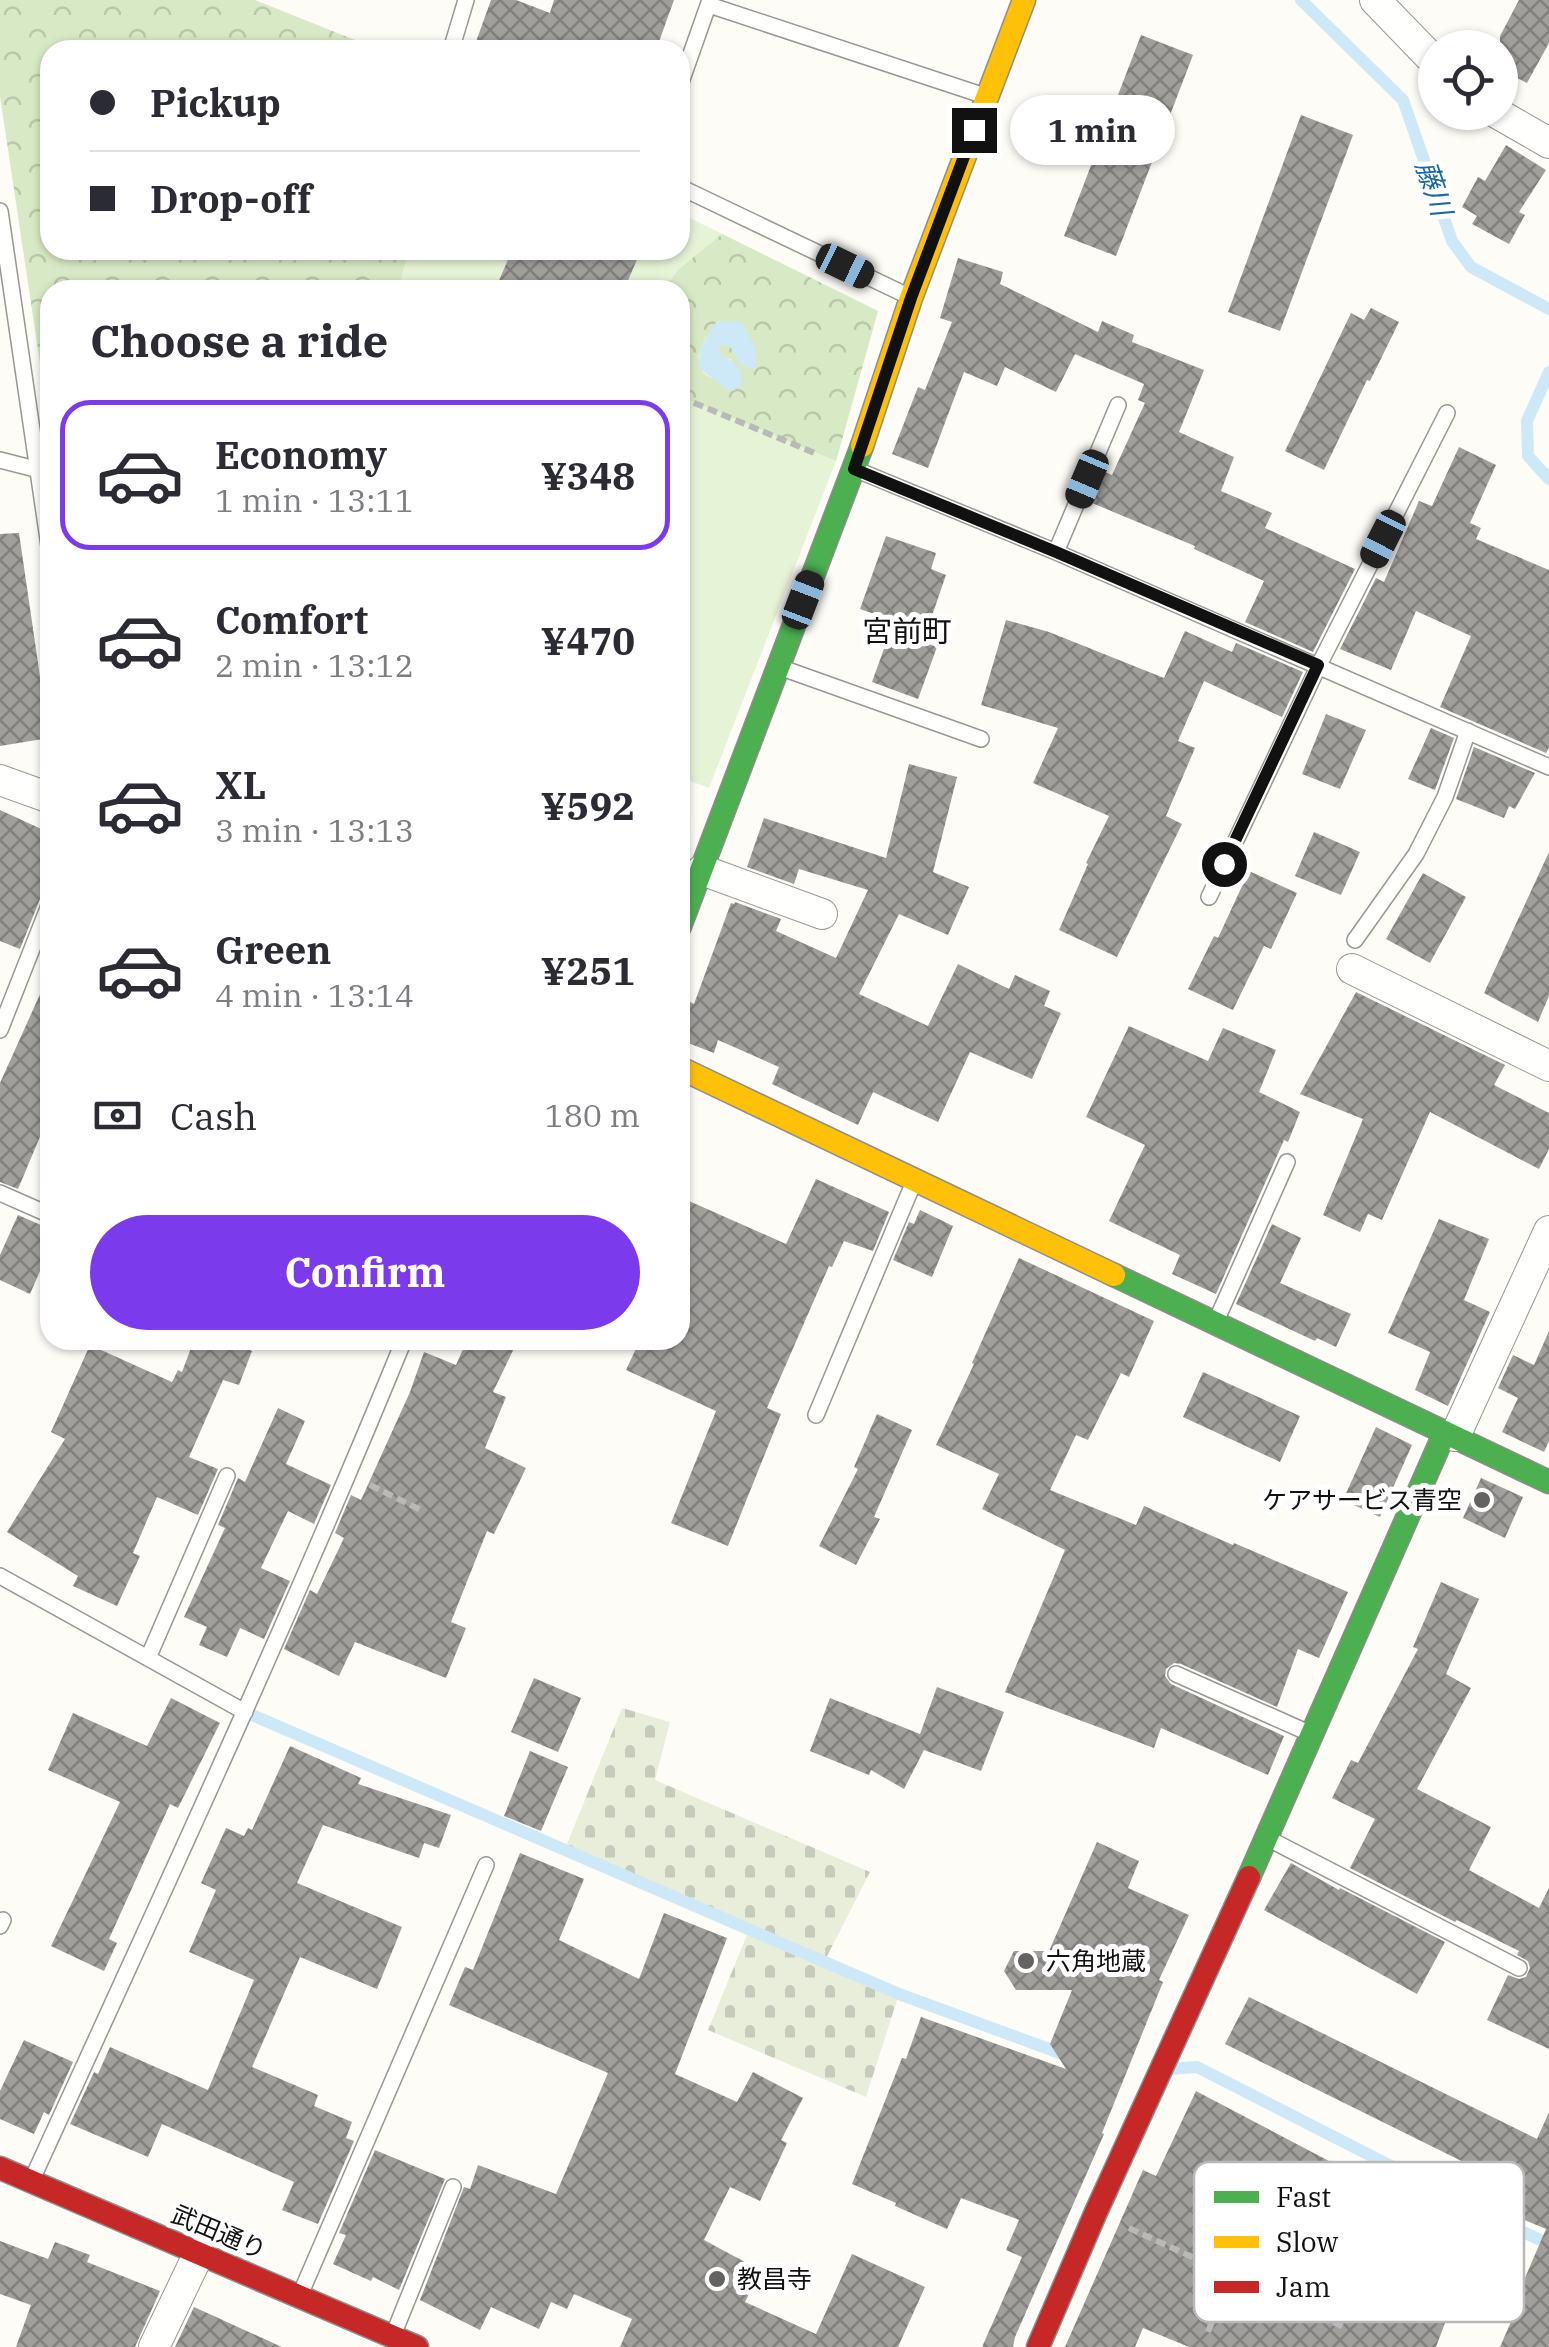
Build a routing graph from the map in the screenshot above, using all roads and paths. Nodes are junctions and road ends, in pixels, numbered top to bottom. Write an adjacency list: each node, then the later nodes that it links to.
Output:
1 (466, 0): 5 (lane)
2 (1024, 0): 8 (street)
3 (709, 2): 7 (lane); 8 (lane)
4 (1386, 4): 6 (street)
5 (455, 40)
6 (1418, 42)
7 (690, 56)
8 (986, 96): 13 (street)
9 (1518, 125): 10 (street)
10 (1549, 143)
11 (690, 191): 13 (lane)
12 (0, 211): 19 (lane)
13 (911, 298): 18 (street)
14 (690, 401): 18 (path)
15 (1118, 405): 21 (lane)
16 (1447, 413): 22 (lane)
17 (0, 460): 19 (lane)
18 (854, 469): 21 (lane); 23 (street)
19 (39, 470): 20 (lane)
20 (40, 478)
21 (1056, 552): 22 (lane)
22 (1318, 665): 24 (lane); 30 (lane)
23 (778, 666): 25 (lane); 29 (street)
24 (1468, 731): 26 (lane); 34 (lane)
25 (981, 739)
26 (1549, 767)
27 (0, 780): 28 (street)
28 (40, 794)
29 (702, 870): 31 (street); 32 (street)
30 (1209, 897)
31 (690, 901)
32 (822, 914)
33 (40, 928): 35 (lane)
34 (1354, 954): 36 (street)
35 (0, 1030)
36 (1549, 1066)
37 (690, 1073): 39 (street)
38 (1287, 1162): 43 (lane)
39 (914, 1180): 43 (street); 45 (lane)
40 (0, 1193): 41 (lane)
41 (40, 1211)
42 (1546, 1246): 46 (street)
43 (1216, 1323): 46 (street)
44 (400, 1350): 47 (lane)
45 (816, 1415)
46 (1450, 1434): 49 (street); 55 (street)
47 (349, 1475): 50 (path); 54 (lane)
48 (226, 1476): 52 (lane)
49 (1549, 1482)
50 (423, 1510)
51 (0, 1576): 52 (lane)
52 (148, 1658): 54 (lane)
53 (1176, 1674): 55 (lane)
54 (244, 1712): 60 (lane)
55 (1312, 1734): 56 (street)
56 (1267, 1838): 58 (lane); 62 (street)
57 (486, 1865): 65 (lane)
58 (1519, 1968)
59 (0, 2168): 60 (street, 武田通り)
60 (31, 2182): 63 (street, 武田通り)
61 (453, 2187): 70 (lane)
62 (1096, 2212): 64 (path); 73 (street)
63 (198, 2253): 65 (street, 武田通り); 71 (street)
64 (1194, 2258)
65 (299, 2296): 70 (street, 武田通り)
66 (1212, 2322): 69 (path)
67 (1333, 2322): 68 (path)
68 (1346, 2328)
69 (1208, 2332)
70 (393, 2337): 72 (street, 武田通り)
71 (154, 2347)
72 (417, 2347)
73 (1038, 2347)

